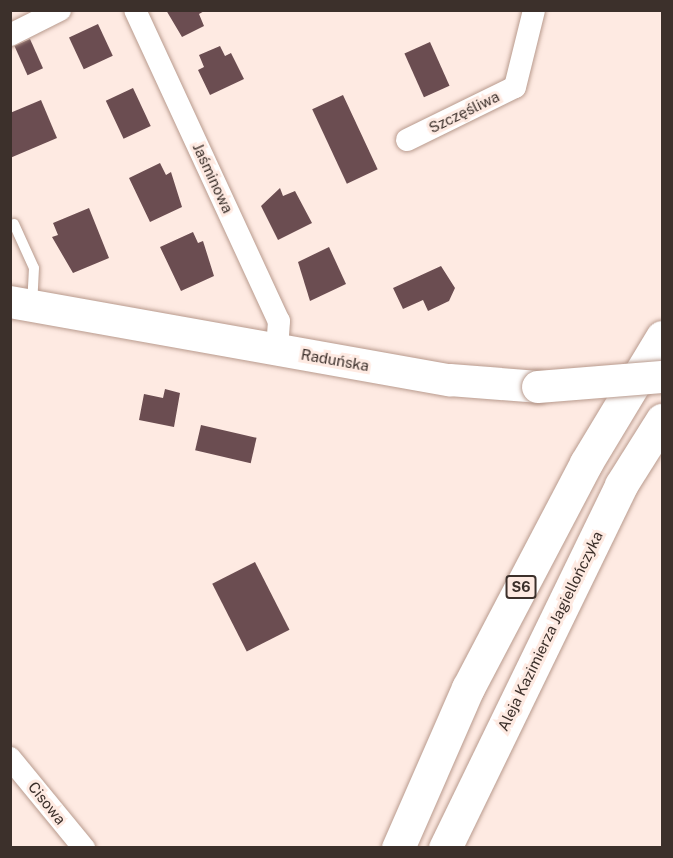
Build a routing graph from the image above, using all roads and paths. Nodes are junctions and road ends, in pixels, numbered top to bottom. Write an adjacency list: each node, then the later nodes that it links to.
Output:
1 (60, 10): 4 (street)
2 (135, 10): 9 (street, Jaśminowa)
3 (534, 10): 5 (street, Szczęśliwa)
4 (10, 35)
5 (407, 140)
6 (14, 224): 7 (lane)
7 (21, 303): 9 (street, Raduńska)
8 (663, 337): 14 (highway, S6)
9 (277, 349): 10 (street, Raduńska, bridge)
10 (663, 377)
11 (663, 420): 15 (highway, Aleja Kazimierza Jagiellończyka)
12 (10, 758): 13 (street, Cisowa)
13 (84, 848)
14 (398, 848)
15 (445, 848)

